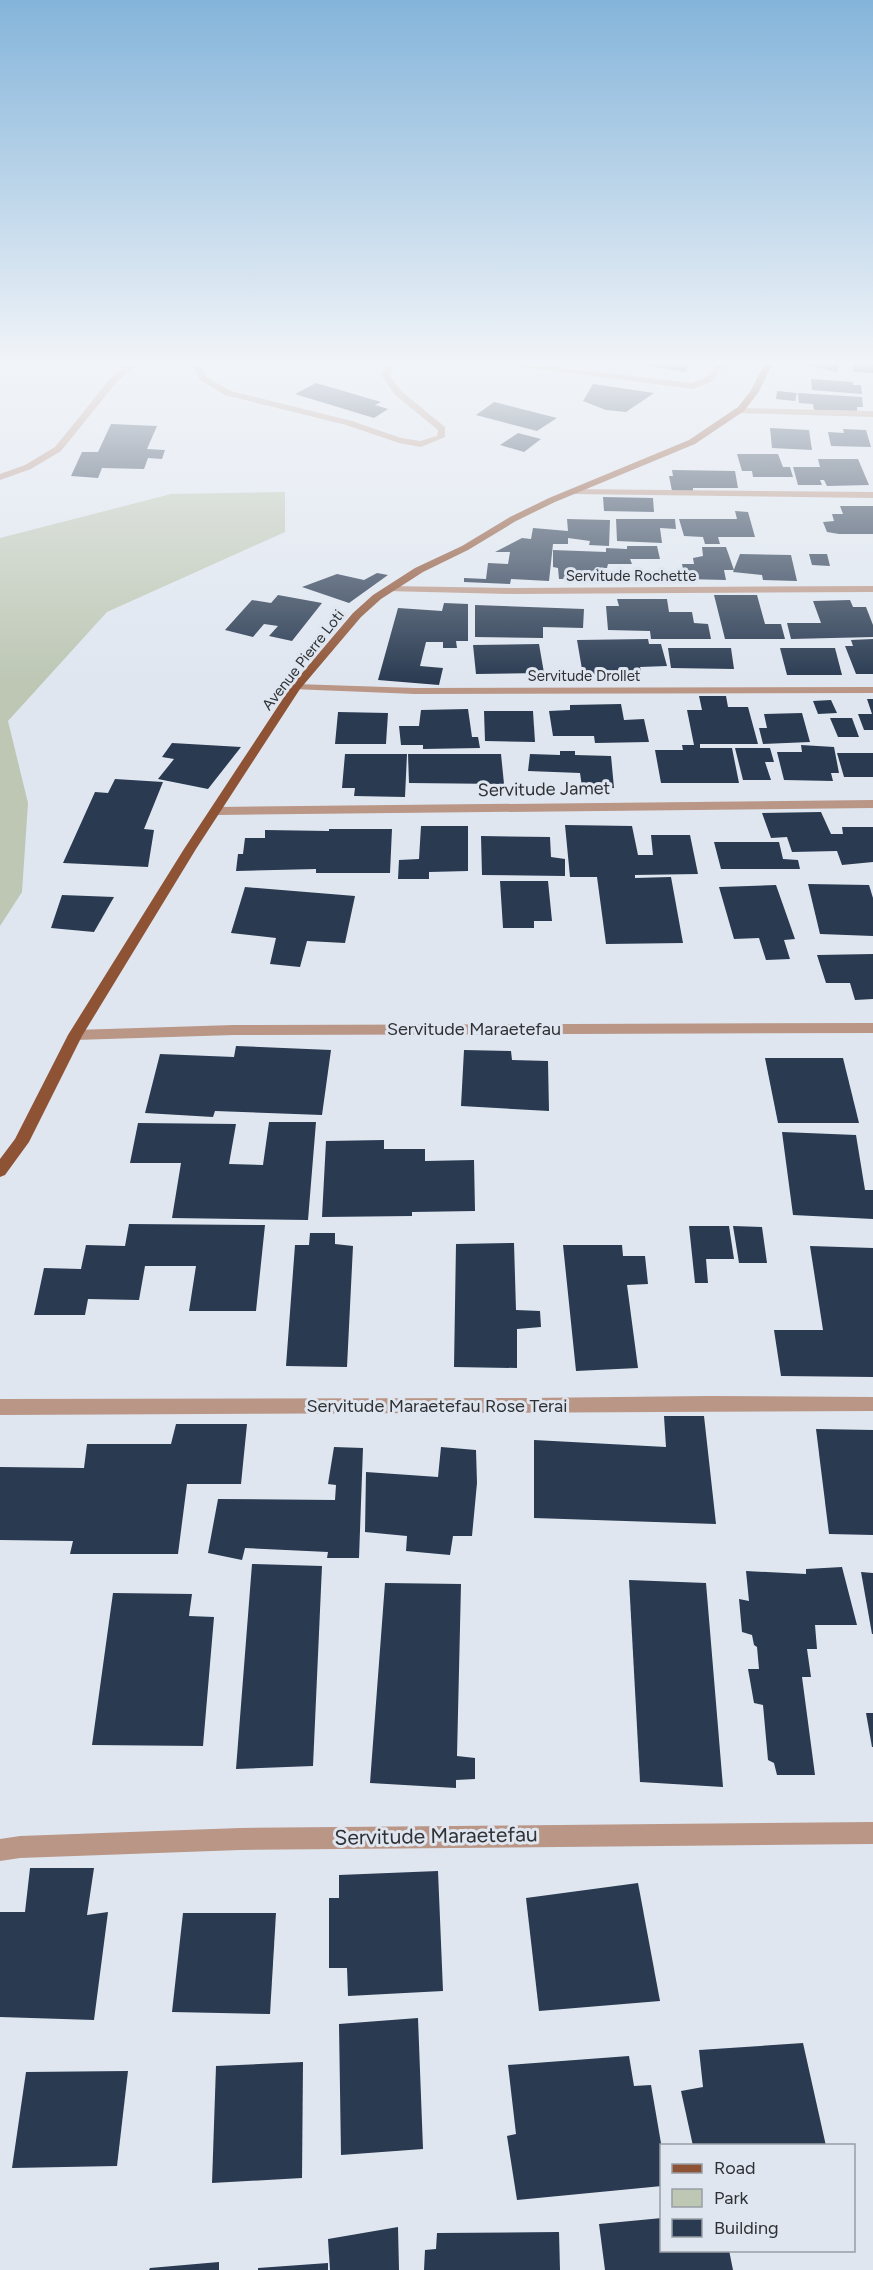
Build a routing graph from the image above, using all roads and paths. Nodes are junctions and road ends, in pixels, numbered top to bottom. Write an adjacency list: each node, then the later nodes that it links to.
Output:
1 (17, 471): 3 (street)
2 (622, 471): 4 (main road, Avenue Pierre Loti)
3 (0, 477)
4 (573, 491): 5 (street); 6 (main road, Avenue Pierre Loti)
5 (873, 495)
6 (389, 589): 7 (street, Servitude Rochette); 8 (main road, Avenue Pierre Loti)
7 (873, 590)
8 (296, 687): 9 (street, Servitude Drollet); 11 (main road, Avenue Pierre Loti)
9 (873, 690)
10 (873, 804): 11 (street, Servitude Jamet)
11 (216, 811): 13 (main road, Avenue Pierre Loti)
12 (873, 1028): 13 (street, Servitude Maraetefau)
13 (75, 1035): 14 (main road, Avenue Pierre Loti)
14 (0, 1171)
15 (873, 1404): 16 (street, Servitude Maraetefau Rose Terai)
16 (0, 1407)
17 (873, 1833): 18 (street, Servitude Maraetefau)
18 (0, 1850)

